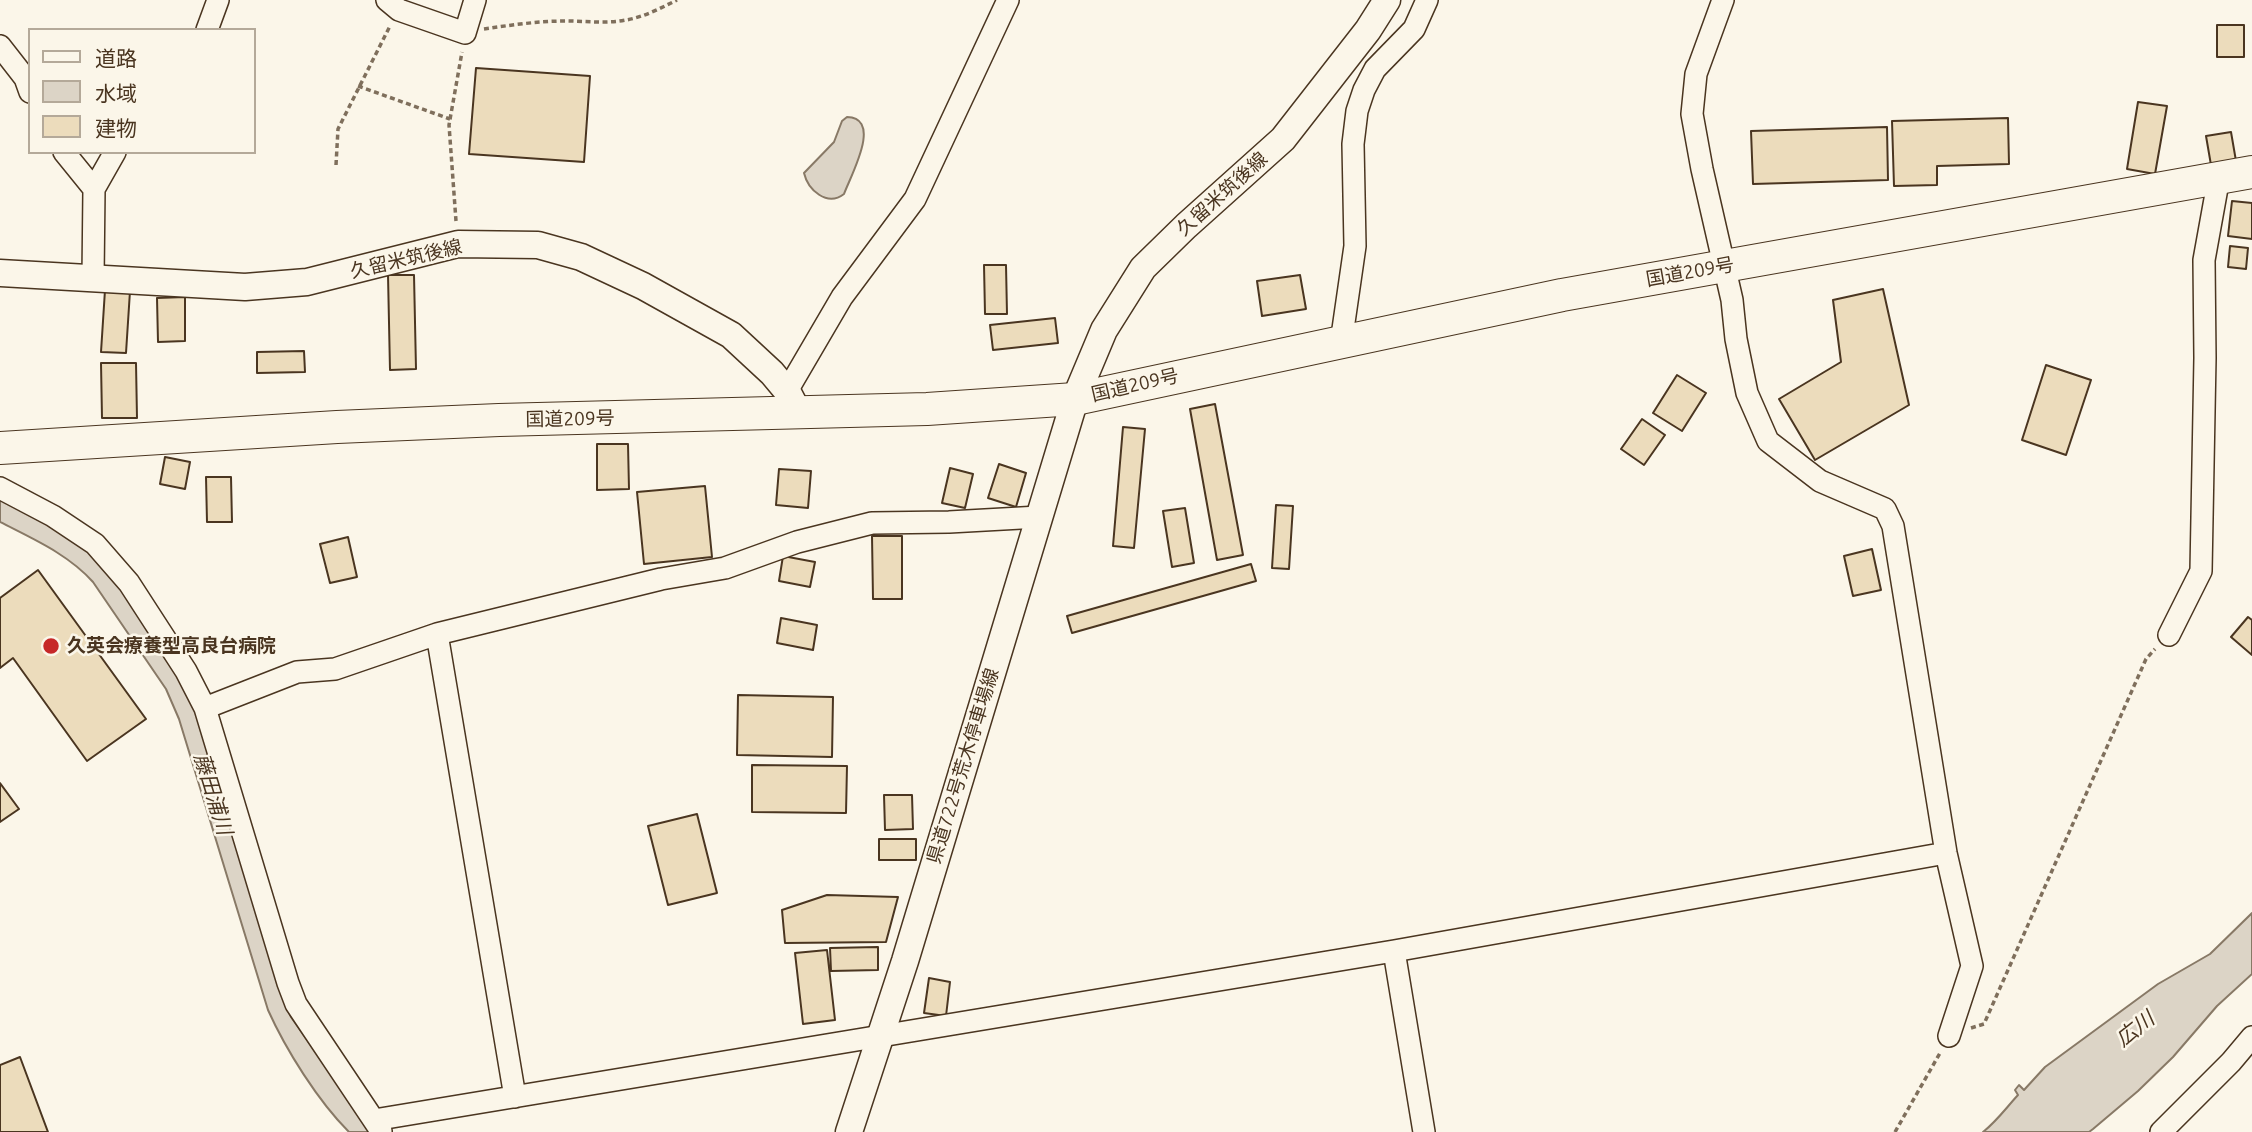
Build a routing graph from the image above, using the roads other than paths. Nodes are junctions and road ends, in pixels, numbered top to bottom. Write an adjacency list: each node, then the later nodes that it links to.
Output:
1 (218, 0): 8 (street)
2 (475, 0): 7 (street)
3 (1008, 0): 21 (street)
4 (1387, 0): 20 (main road, 久留米筑後線)
5 (1427, 0): 19 (street)
6 (1723, 0): 16 (street)
7 (393, 5)
8 (208, 28)
9 (0, 46): 10 (street)
10 (28, 86)
11 (66, 154): 15 (street)
12 (114, 154): 15 (street)
13 (2252, 172): 14 (highway, 国道209号)
14 (2219, 177): 16 (highway, 国道209号); 26 (street)
15 (94, 189): 18 (street)
16 (1724, 266): 19 (highway, 国道209号); 28 (street)
17 (0, 273): 18 (main road, 久留米筑後線)
18 (93, 278): 21 (main road, 久留米筑後線)
19 (1341, 343): 20 (highway, 国道209号)
20 (1075, 399): 21 (highway, 国道209号); 24 (main road, 県道722号荒木停車場線)
21 (793, 402): 22 (highway, 国道209号)
22 (0, 448)
23 (0, 488): 27 (street)
24 (1039, 517): 25 (street); 32 (main road, 県道722号荒木停車場線)
25 (437, 634): 27 (street); 33 (street)
26 (2169, 635)
27 (205, 708): 34 (street)
28 (1946, 853): 29 (street); 30 (street)
29 (1394, 951): 32 (street); 36 (street)
30 (1949, 1036)
31 (2252, 1037): 37 (street)
32 (880, 1038): 33 (street); 35 (main road, 県道722号荒木停車場線)
33 (515, 1097): 34 (street)
34 (378, 1126)
35 (849, 1132)
36 (1424, 1132)
37 (2161, 1132)

